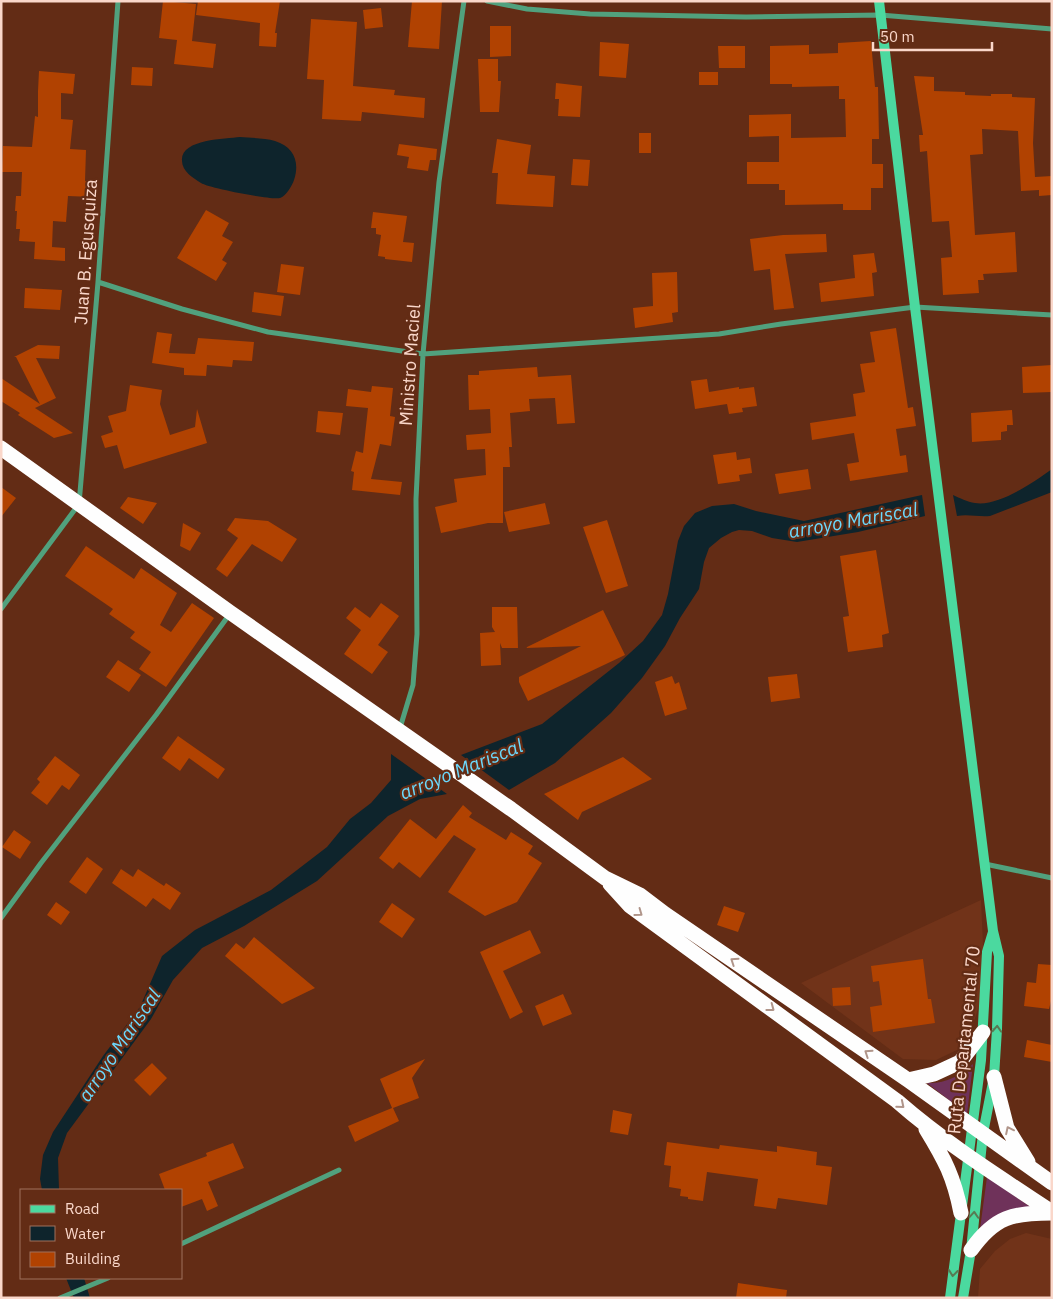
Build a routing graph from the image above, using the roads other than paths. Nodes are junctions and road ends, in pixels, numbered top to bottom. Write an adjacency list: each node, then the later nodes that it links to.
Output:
1 (118, 1): 7 (street, Juan B. Egusquiza)
2 (464, 1): 10 (street, Ministro Maciel)
3 (488, 1): 5 (street)
4 (879, 1): 5 (main road)
5 (880, 15): 6 (street); 8 (main road)
6 (1052, 29)
7 (98, 282): 10 (street); 12 (street, Juan B. Egusquiza)
8 (915, 307): 9 (street); 10 (street); 16 (main road)
9 (1052, 315)
10 (423, 354): 15 (street, Ministro Maciel)
11 (1, 448): 12 (highway)
12 (79, 504): 13 (street); 14 (highway)
13 (1, 609)
14 (231, 613): 15 (highway); 19 (street)
15 (403, 734): 17 (highway)
16 (985, 864): 18 (street); 20 (main road)
17 (605, 878): 23 (highway, one-way to 17); 24 (highway, one-way to 24)
18 (1052, 878)
19 (1, 918)
20 (993, 931): 21 (main road, Ruta Departamental 70); 22 (main road, Ruta Departamental 70, one-way to 20)
21 (982, 1032): 23 (highway); 25 (main road, Ruta Departamental 70)
22 (994, 1077): 25 (main road, Ruta Departamental 70); 28 (highway, one-way to 22)
23 (908, 1080): 25 (highway)
24 (922, 1124): 26 (highway); 31 (highway)
25 (977, 1129): 26 (main road, Ruta Departamental 70); 28 (highway)
26 (973, 1160): 30 (highway); 31 (main road, Ruta Departamental 70); 33 (main road, one-way to 26)
27 (339, 1170): 32 (street)
28 (1036, 1171): 29 (highway)
29 (1052, 1183)
30 (1052, 1212): 33 (highway)
31 (961, 1213): 36 (main road, Ruta Departamental 70, one-way to 36)
32 (182, 1244)
33 (972, 1250): 37 (main road)
34 (106, 1279): 35 (street)
35 (60, 1298)
36 (950, 1298)
37 (963, 1298)

